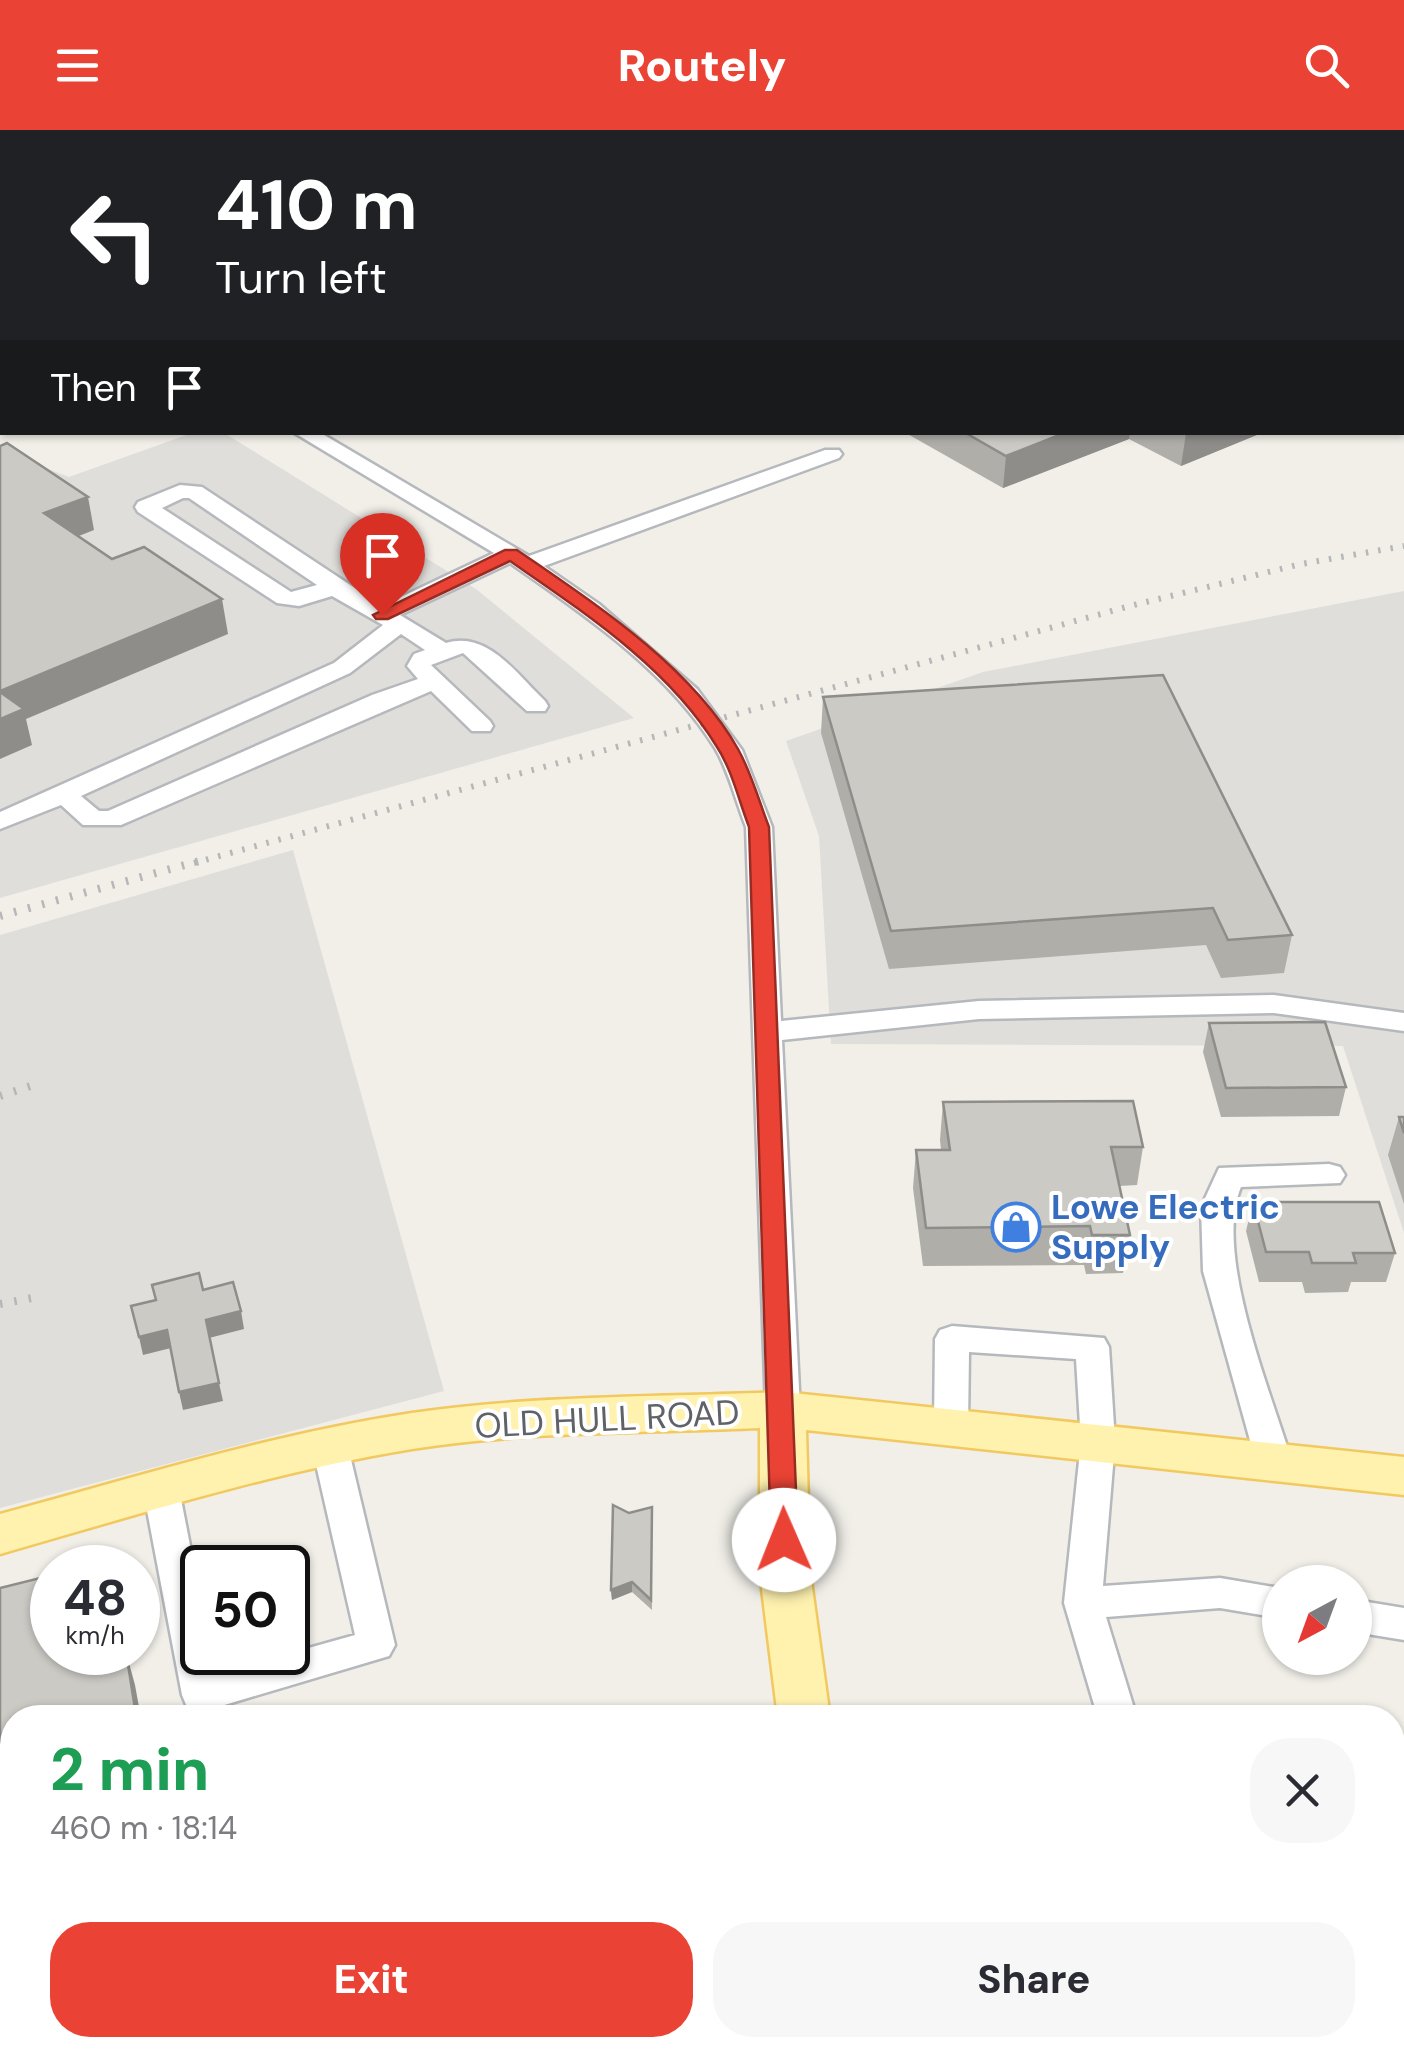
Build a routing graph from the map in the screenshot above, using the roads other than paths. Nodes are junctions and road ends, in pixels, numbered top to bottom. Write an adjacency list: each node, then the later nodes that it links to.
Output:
1 (308, 435): 3 (street)
2 (832, 454): 3 (street)
3 (519, 559): 5 (street); 13 (street)
4 (335, 588): 4 (street); 5 (street)
5 (390, 620): 6 (street); 10 (street)
6 (443, 652): 7 (street); 8 (street)
7 (434, 681): 9 (street); 10 (street)
8 (536, 706)
9 (481, 726)
10 (64, 794): 11 (street)
11 (0, 821)
12 (1404, 1022): 13 (street)
13 (769, 1032): 15 (street)
14 (1330, 1175): 19 (street)
15 (783, 1410): 16 (main road, OLD HULL ROAD); 18 (main road, OLD HULL ROAD); 27 (main road)
16 (951, 1426): 17 (main road, OLD HULL ROAD); 17 (street)
17 (1098, 1442): 19 (main road, OLD HULL ROAD); 24 (street)
18 (330, 1447): 21 (main road, OLD HULL ROAD); 21 (street)
19 (1274, 1462): 20 (main road, OLD HULL ROAD)
20 (1404, 1476)
21 (160, 1489): 22 (main road, OLD HULL ROAD)
22 (0, 1534)
23 (1262, 1600): 24 (street)
24 (1083, 1603): 28 (street)
25 (1372, 1619): 26 (street)
26 (1404, 1624)
27 (802, 1705)
28 (1114, 1705)

